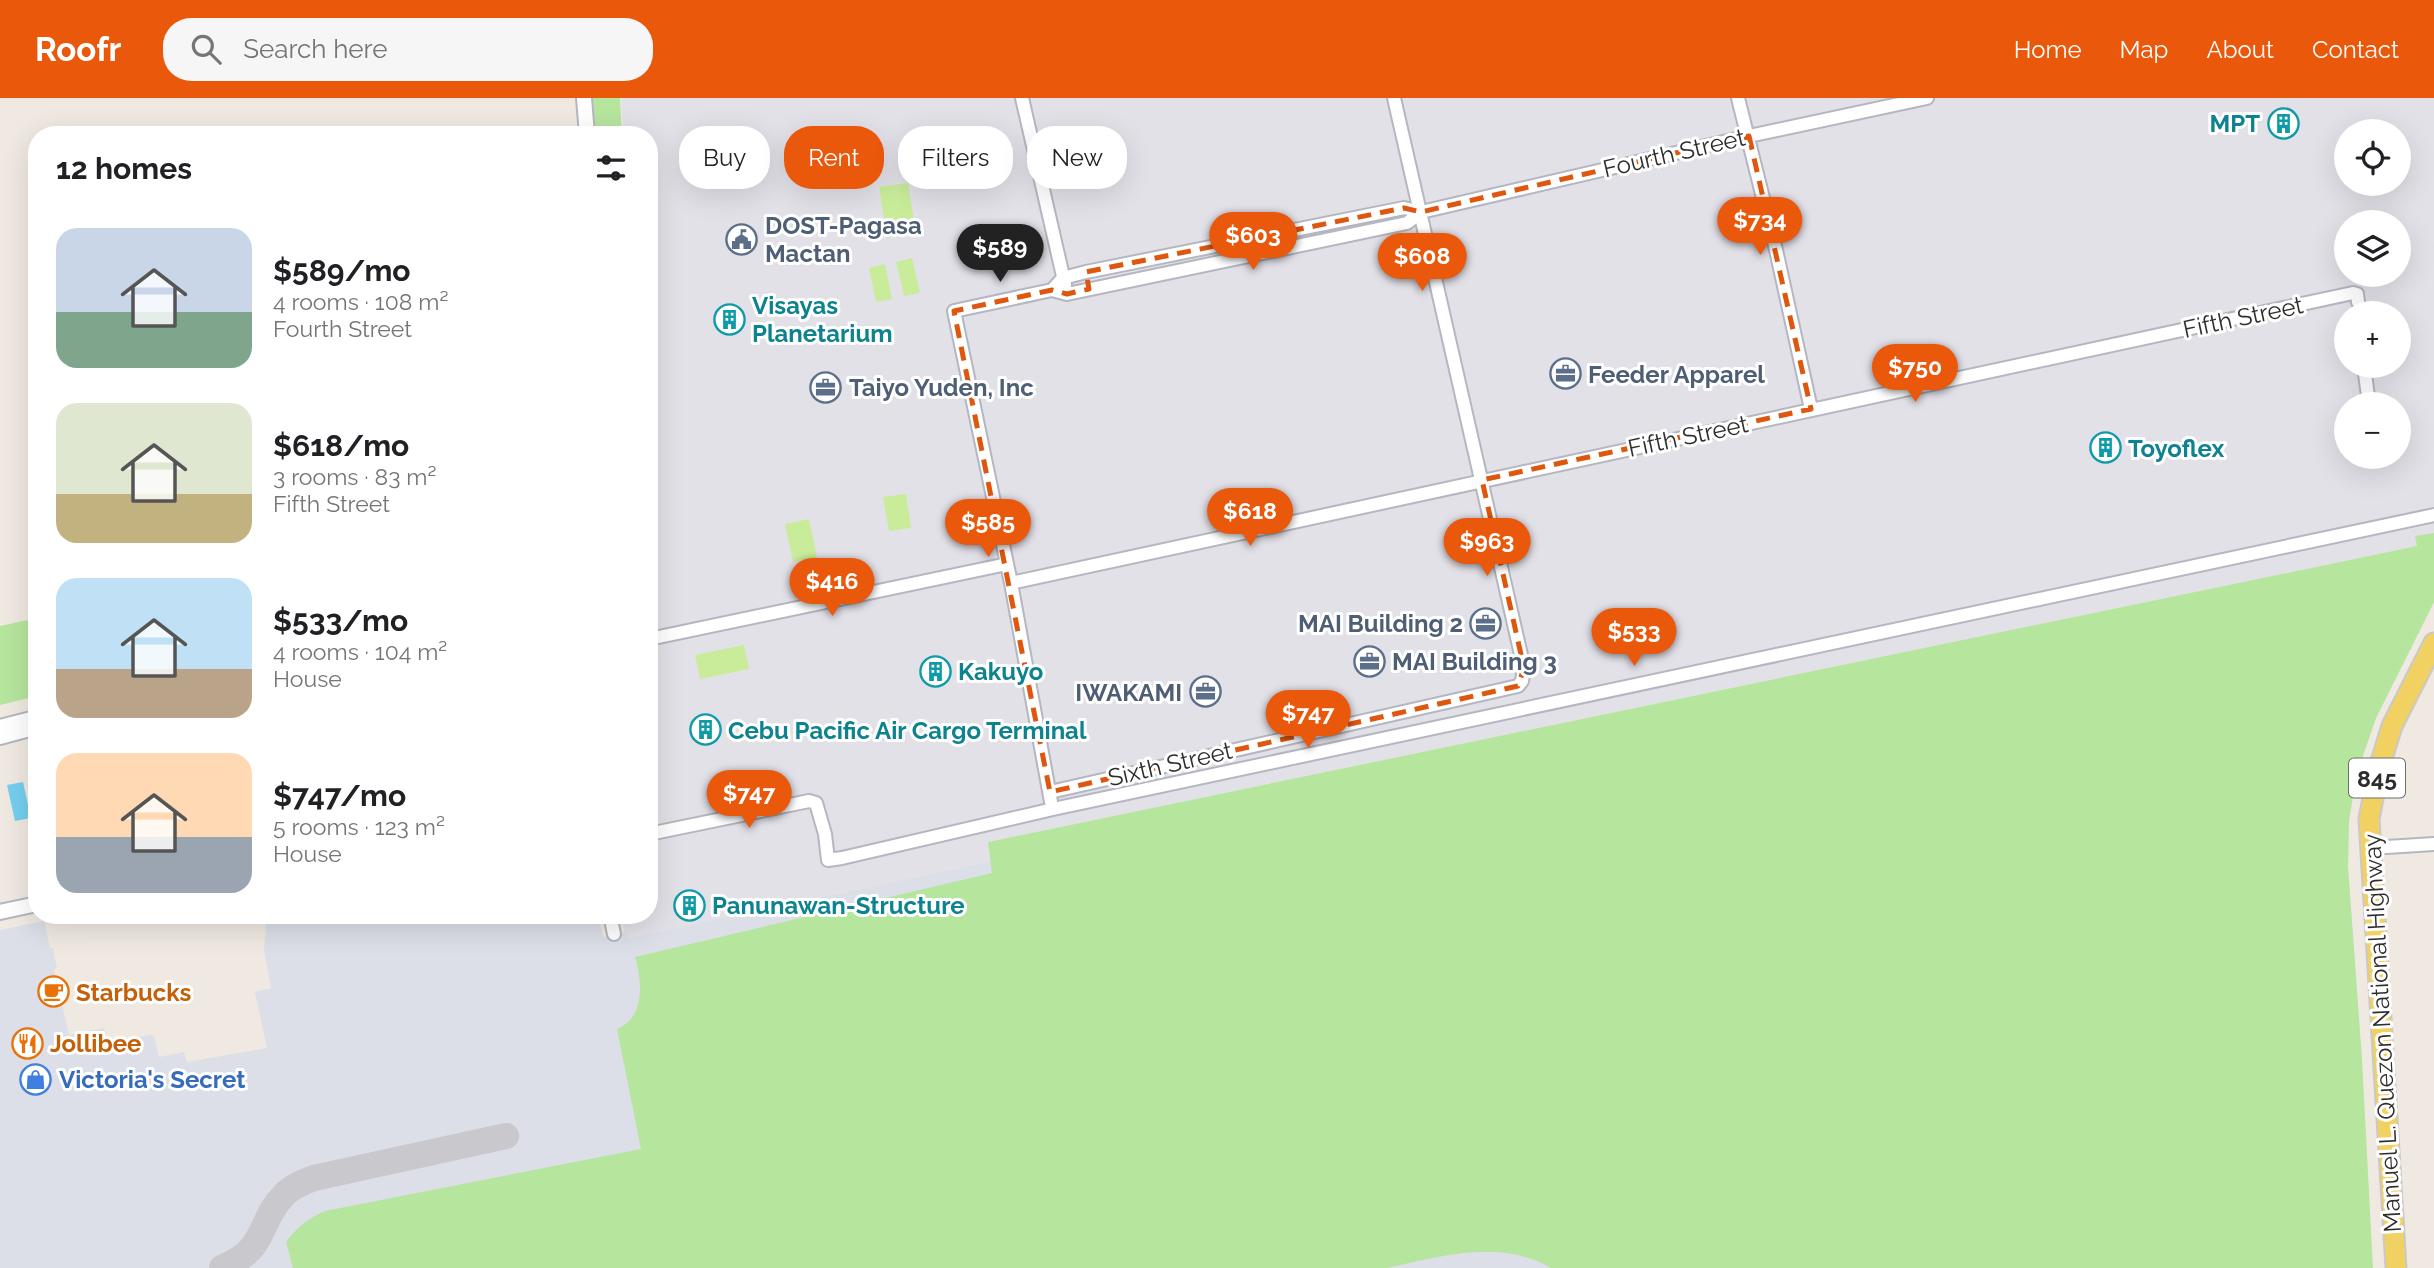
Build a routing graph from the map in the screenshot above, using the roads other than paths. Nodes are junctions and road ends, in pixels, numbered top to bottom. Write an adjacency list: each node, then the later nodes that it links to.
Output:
1 (584, 98): 6 (street)
2 (1022, 98): 16 (street)
3 (1394, 98): 8 (street)
4 (1738, 98): 7 (street)
5 (1927, 98): 7 (street, Fourth Street)
6 (586, 126)
7 (1749, 136): 8 (street, Fourth Street); 21 (street)
8 (1422, 212): 9 (street, Fourth Street); 11 (street, Fourth Street); 22 (street)
9 (1286, 232): 10 (street, Fourth Street); 11 (street)
10 (1227, 243): 12 (street, Fourth Street); 13 (street)
11 (1291, 247): 13 (street, Fourth Street)
12 (1161, 257): 14 (street, Fourth Street); 15 (street)
13 (1231, 260): 15 (street, Fourth Street)
14 (1086, 272): 16 (street, Fourth Street); 17 (street)
15 (1165, 273): 17 (street, Fourth Street)
16 (1063, 278): 18 (street); 19 (street)
17 (1089, 289): 19 (street, Fourth Street)
18 (1052, 290): 19 (street, Fourth Street); 24 (street, Fourth Street)
19 (1067, 294)
20 (2358, 301): 21 (street, Fifth Street)
21 (1811, 409): 22 (street, Fifth Street)
22 (1482, 480): 25 (street, Fifth Street); 25 (street, Sixth Street)
23 (2434, 515): 32 (street)
24 (1007, 564): 25 (street); 26 (street)
25 (1011, 583)
26 (658, 637)
27 (2434, 643): 34 (main road, Manuel L. Quezon National Highway / 845)
28 (28, 720): 29 (street)
29 (0, 727)
30 (28, 729): 31 (street)
31 (0, 737)
32 (658, 832)
33 (2434, 844): 34 (street)
34 (2371, 848): 39 (main road, Manuel L. Quezon National Highway / 845)
35 (28, 906): 36 (street)
36 (0, 912)
37 (612, 924): 38 (street)
38 (614, 934)
39 (2396, 1268)

